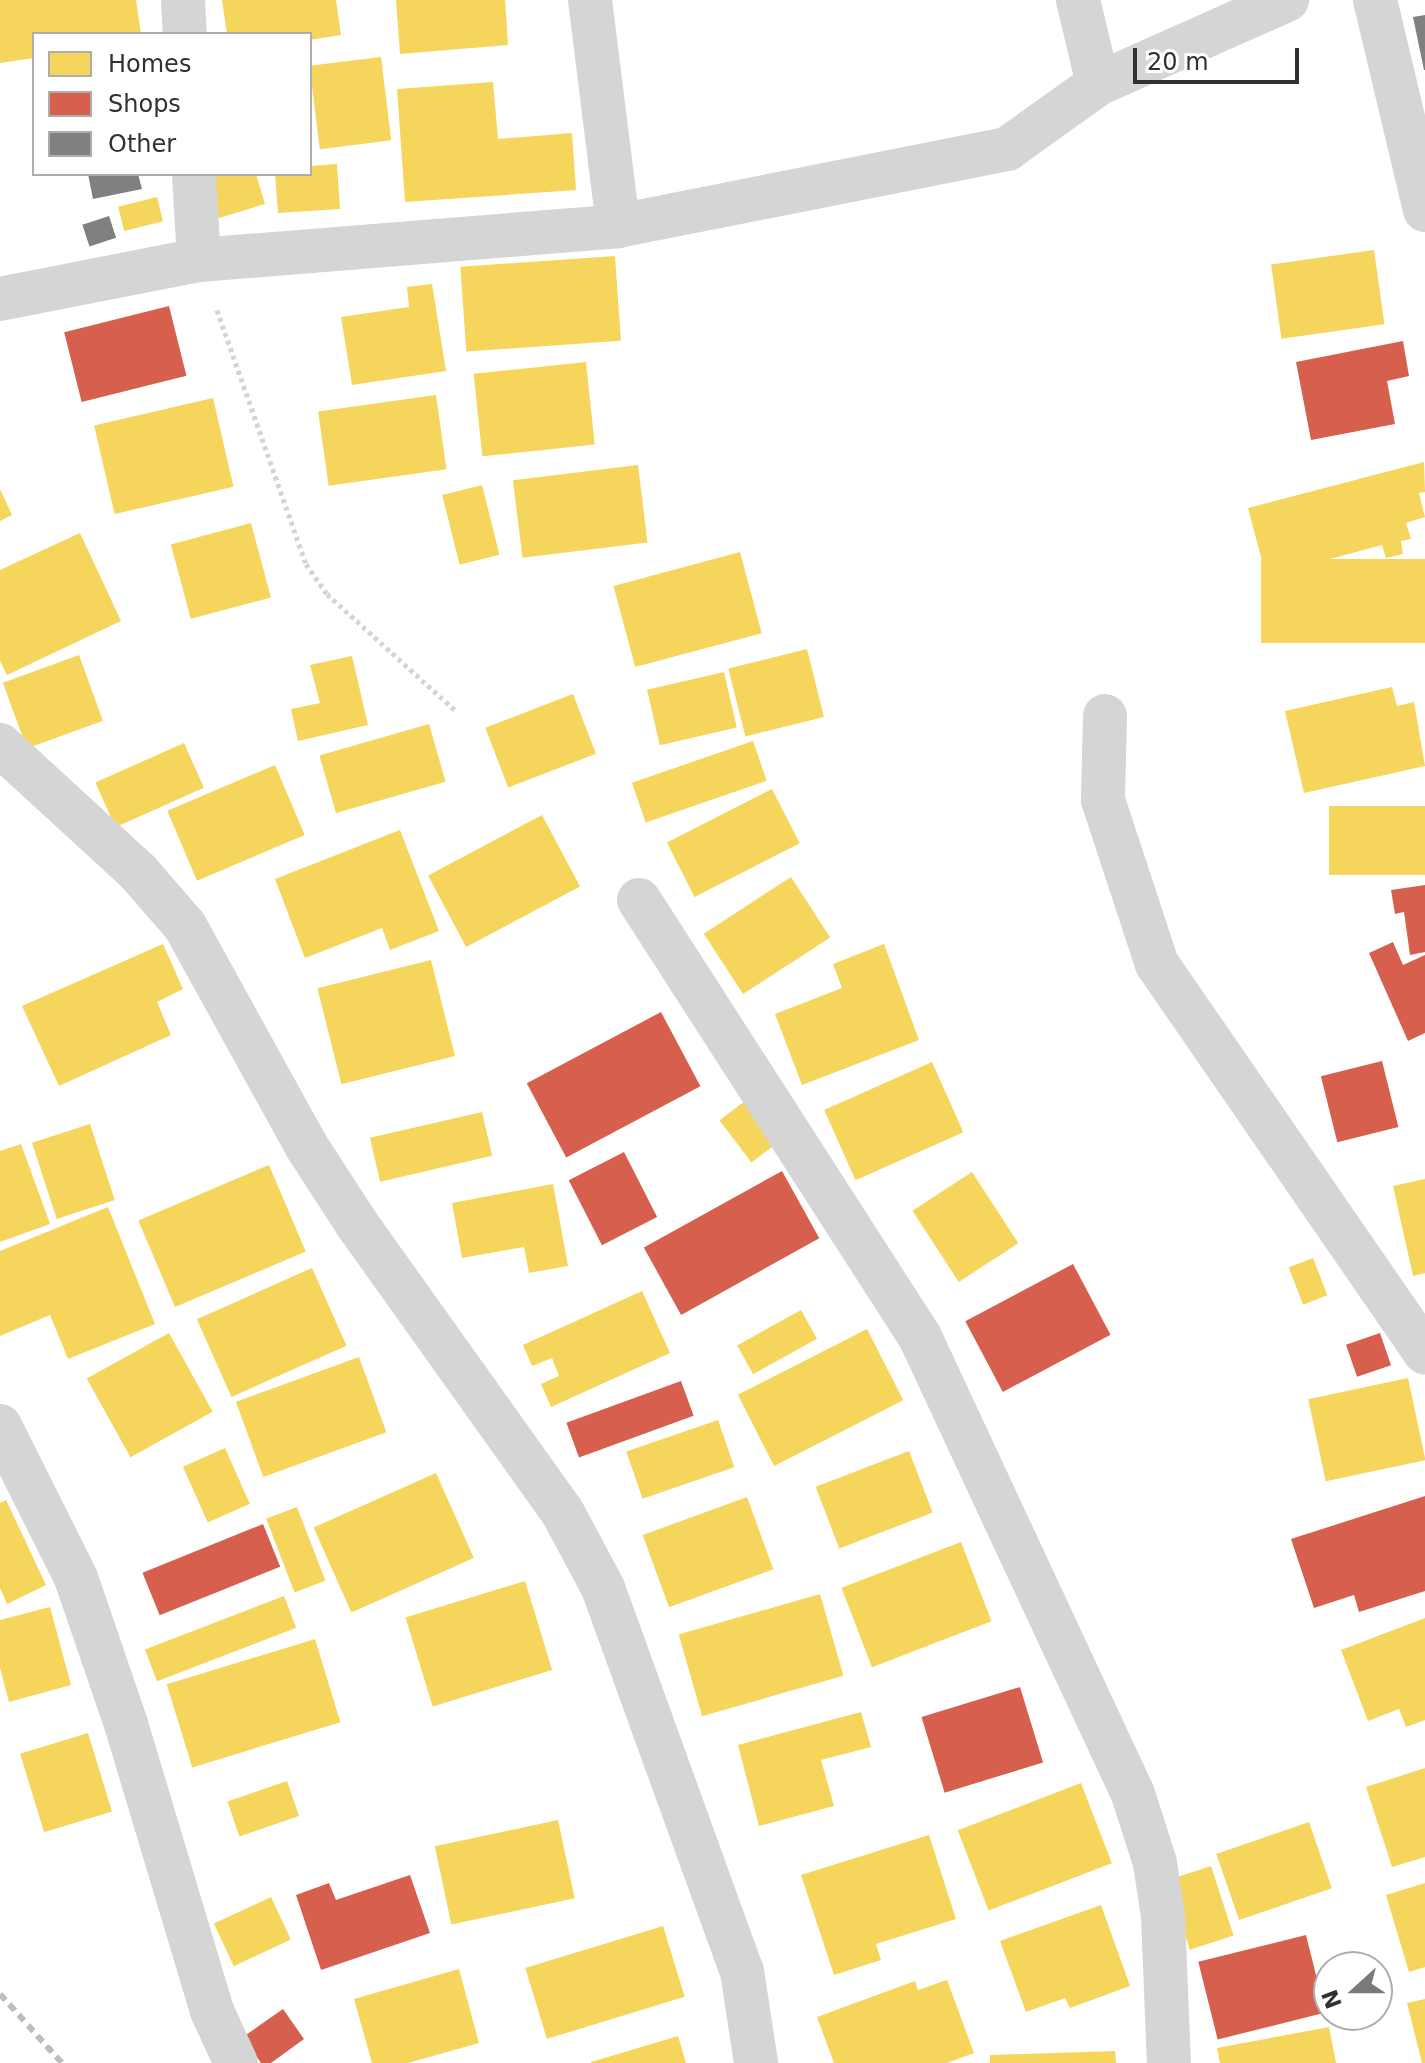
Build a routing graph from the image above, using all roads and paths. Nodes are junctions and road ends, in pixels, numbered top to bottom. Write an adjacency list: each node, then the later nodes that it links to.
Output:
1 (183, 0): 6 (street)
2 (590, 0): 10 (street)
3 (1078, 0): 7 (street)
4 (1287, 0): 7 (street)
5 (1375, 0): 9 (street)
6 (185, 32)
7 (1098, 84): 10 (street)
8 (194, 176): 11 (street)
9 (1425, 210)
10 (618, 226): 11 (street)
11 (199, 260): 12 (street); 13 (path)
12 (0, 299)
13 (456, 711)
14 (1105, 716): 17 (street)
15 (0, 745): 20 (street)
16 (639, 900): 21 (street)
17 (1425, 1352)
18 (0, 1426): 19 (street)
19 (236, 2063)
20 (756, 2063)
21 (1169, 2063)

